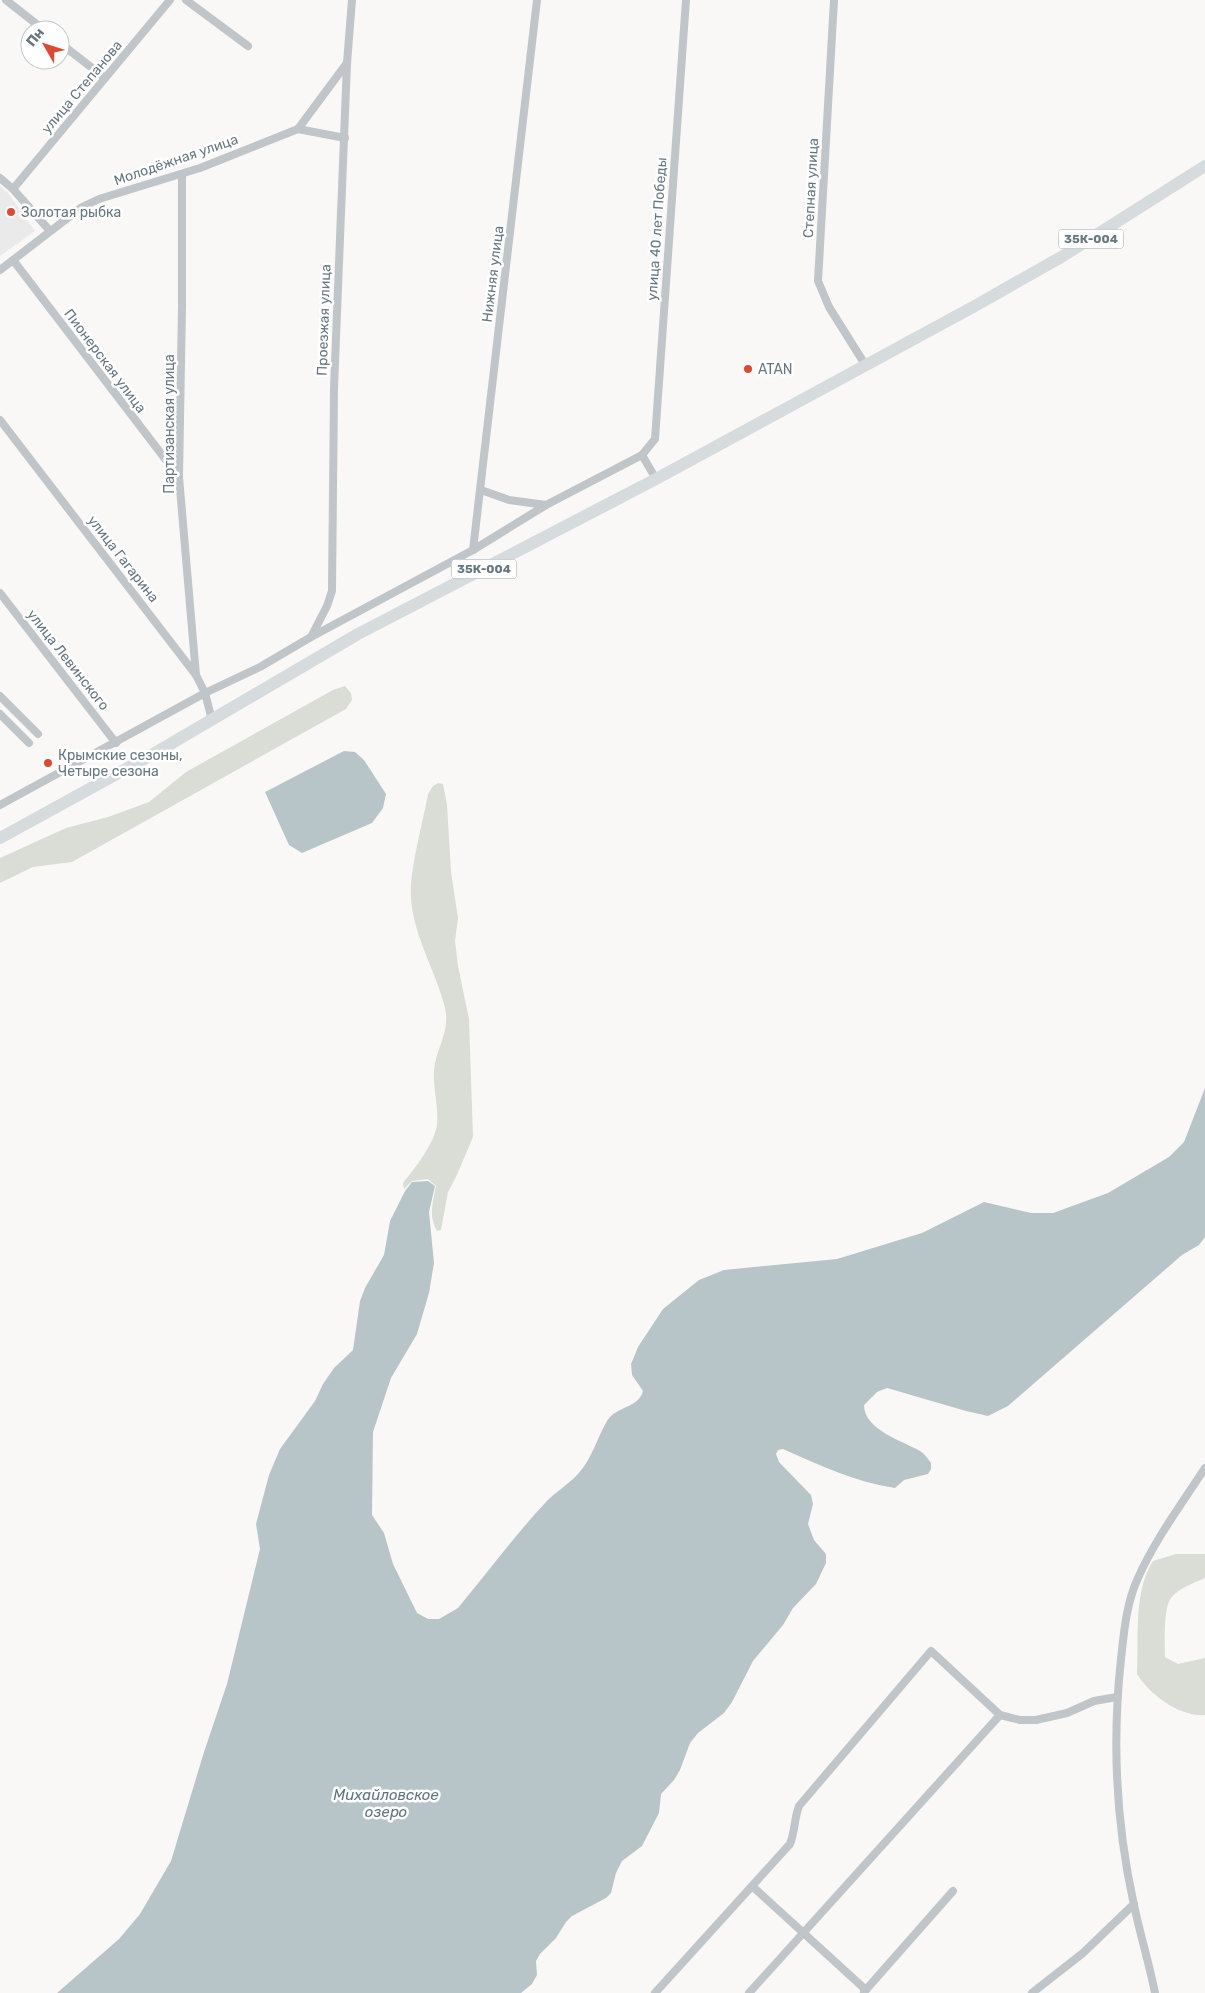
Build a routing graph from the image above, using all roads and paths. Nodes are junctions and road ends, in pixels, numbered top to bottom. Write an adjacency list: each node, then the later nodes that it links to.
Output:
1 (6, 0): 8 (street)
2 (170, 0): 12 (street, улица Степанова)
3 (186, 0): 9 (street)
4 (352, 0): 11 (street, Проезжая улица)
5 (538, 0): 27 (street, Нижняя улица)
6 (686, 0): 24 (street, улица 40 лет Победы)
7 (834, 0): 22 (street, Степная улица)
8 (31, 20)
9 (248, 46)
10 (70, 51): 12 (street)
11 (346, 63): 13 (street); 14 (street, Проезжая улица)
12 (105, 78): 18 (street, улица Степанова)
13 (298, 129): 14 (street); 16 (street, Молодёжная улица)
14 (345, 138): 31 (street, Проезжая улица)
15 (1205, 166): 22 (main road, 35К-004)
16 (182, 174): 19 (street, Молодёжная улица); 25 (street, Партизанская улица)
17 (0, 178): 18 (street)
18 (13, 189): 19 (street)
19 (50, 231): 20 (street, Молодёжная улица)
20 (13, 260): 21 (street, Молодёжная улица); 25 (street, Пионерская улица)
21 (0, 270)
22 (866, 366): 26 (main road, 35К-004)
23 (0, 420): 32 (street, улица Гагарина)
24 (642, 455): 26 (street); 28 (street)
25 (178, 477): 32 (street, Партизанская улица)
26 (656, 479): 37 (main road, 35К-004)
27 (481, 490): 28 (street); 29 (street, Нижняя улица)
28 (546, 505): 29 (street)
29 (473, 550): 31 (street)
30 (0, 593): 40 (street, улица Левинского)
31 (311, 637): 33 (street)
32 (196, 675): 33 (street, улица Гагарина)
33 (205, 693): 37 (street, улица Гагарина); 40 (street)
34 (0, 696): 35 (street)
35 (15, 710): 36 (street); 38 (street)
36 (3, 717): 39 (street)
37 (212, 720): 42 (main road, 35К-004)
38 (38, 734)
39 (29, 743)
40 (116, 743): 41 (street)
41 (0, 805)
42 (0, 838)
43 (1205, 1468): 44 (street)
44 (1117, 1697): 45 (street); 48 (street)
45 (1000, 1715): 46 (street); 49 (street)
46 (752, 1886): 49 (street); 51 (street)
47 (953, 1891): 50 (street)
48 (1134, 1904): 53 (street); 54 (street)
49 (804, 1934): 50 (street); 52 (street)
50 (865, 1991)
51 (655, 1993)
52 (749, 1993)
53 (1032, 1993)
54 (1155, 1993)

